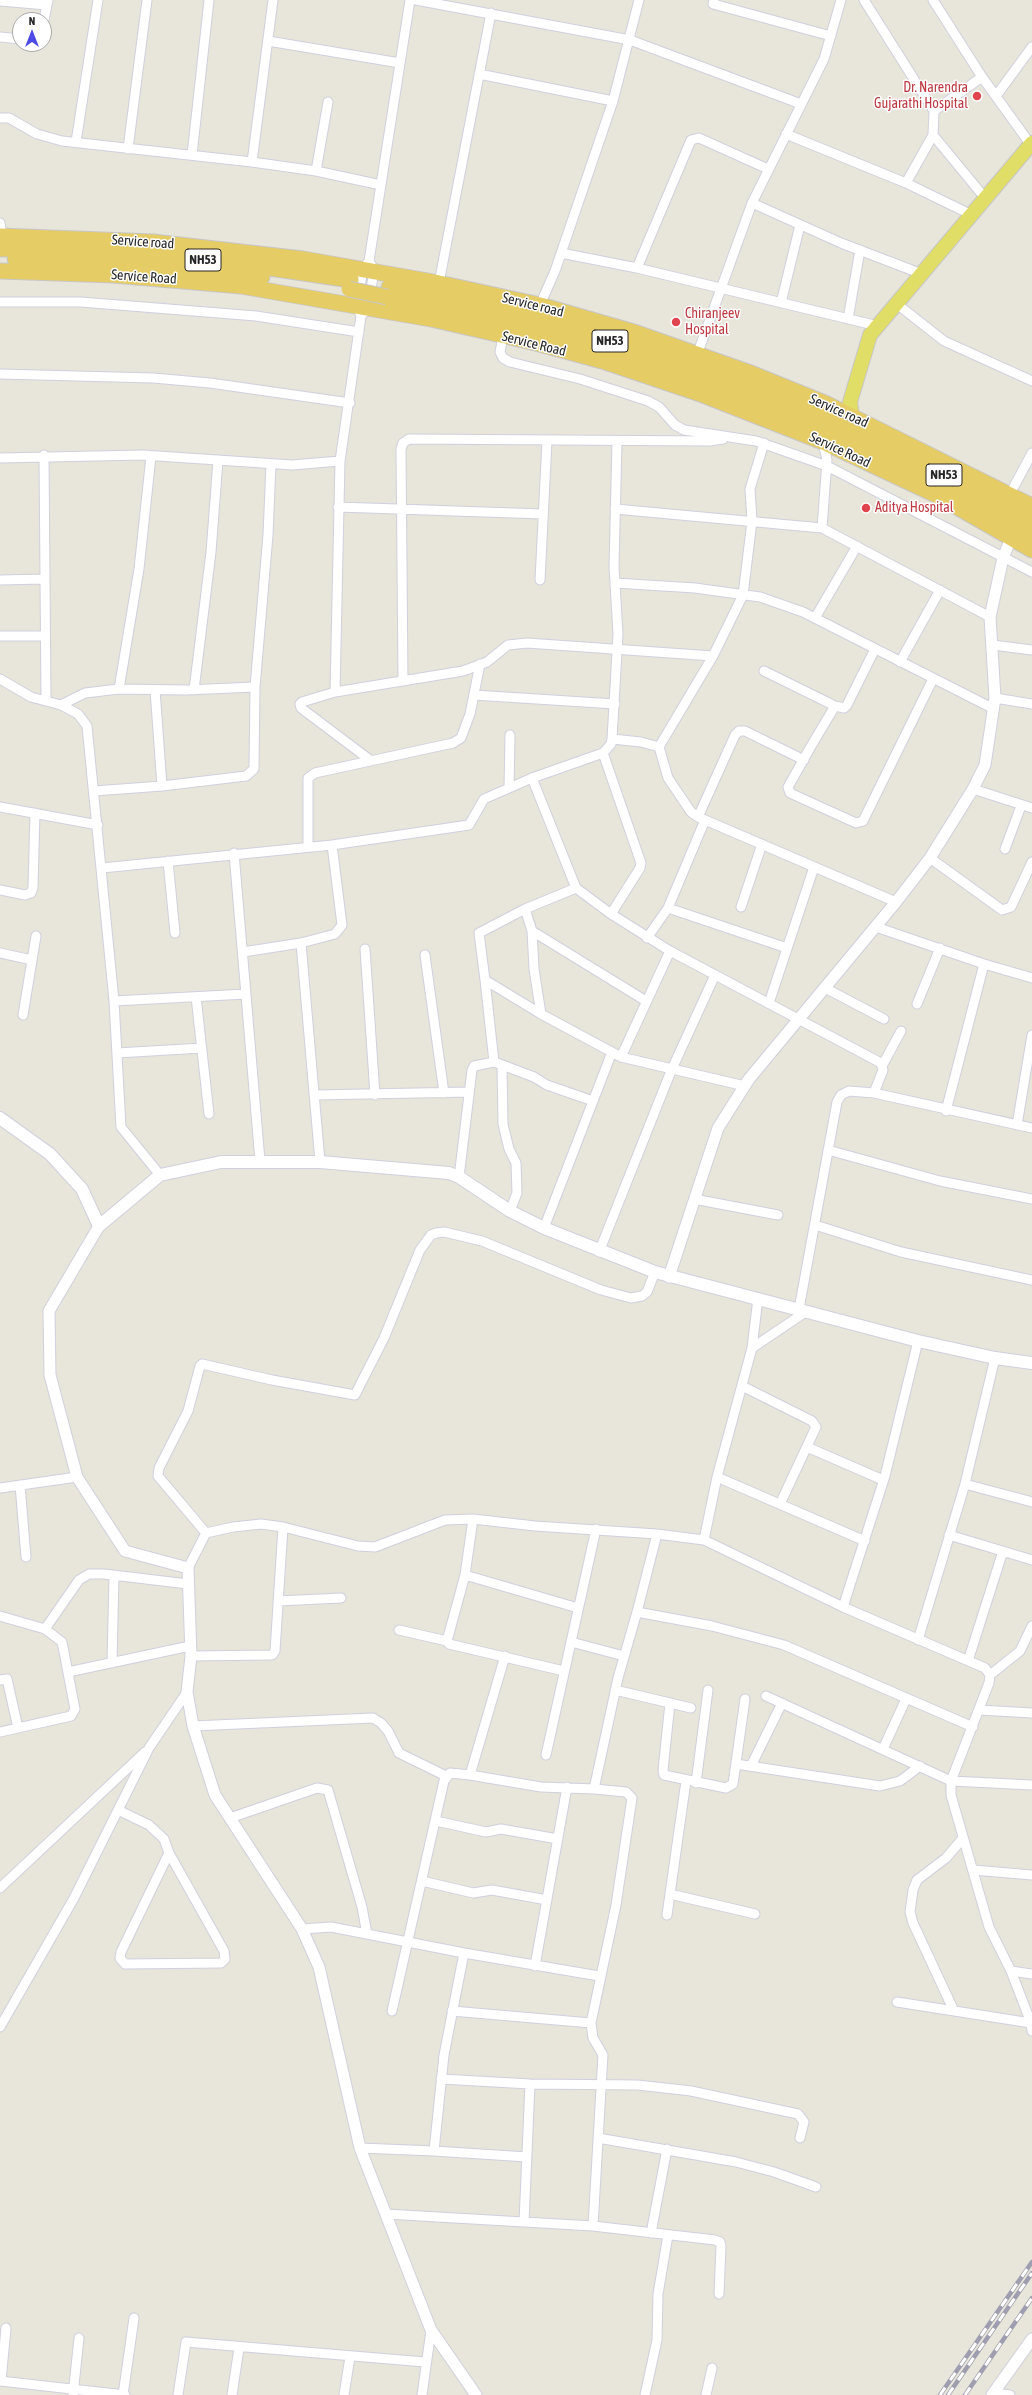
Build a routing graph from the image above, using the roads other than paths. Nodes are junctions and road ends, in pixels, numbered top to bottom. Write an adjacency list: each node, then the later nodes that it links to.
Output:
1 (98, 0): 32 (street)
2 (146, 0): 34 (street)
3 (209, 0): 35 (street)
4 (273, 0): 19 (street)
5 (410, 0): 21 (street)
6 (416, 0): 14 (street)
7 (639, 0): 18 (street)
8 (714, 0): 15 (street)
9 (841, 0): 15 (street)
10 (864, 0): 28 (street)
11 (933, 0): 23 (street)
12 (0, 1): 13 (street)
13 (47, 3)
14 (491, 13): 18 (street); 22 (street)
15 (830, 36): 27 (street)
16 (0, 37): 17 (street)
17 (12, 38)
18 (630, 40): 25 (street); 27 (street)
19 (268, 41): 21 (street); 36 (street)
20 (1032, 47): 24 (street)
21 (400, 63): 40 (street)
22 (479, 74): 25 (street); 53 (street)
23 (982, 77): 24 (street); 28 (street)
24 (996, 96): 33 (street)
25 (613, 101): 47 (street)
26 (328, 102): 38 (street)
27 (800, 104): 30 (street)
28 (934, 111): 31 (street)
29 (0, 118): 32 (street)
30 (786, 134): 37 (street); 39 (street)
31 (933, 135): 39 (street); 41 (street)
32 (76, 142): 34 (street)
33 (1031, 144): 41 (main road)
34 (128, 149): 35 (street)
35 (192, 155): 36 (street)
36 (252, 162): 38 (street)
37 (768, 169): 42 (street); 50 (street)
38 (316, 171): 40 (street)
39 (906, 183): 43 (street)
40 (380, 185): 49 (street)
41 (985, 198): 43 (main road)
42 (752, 203): 44 (street); 55 (street)
43 (972, 214): 52 (main road)
44 (800, 225): 46 (street); 57 (street)
45 (1, 236): 49 (highway, Service road); 54 (highway, NH53)
46 (860, 250): 52 (street); 61 (street)
47 (561, 253): 50 (street); 59 (street)
48 (0, 259): 54 (highway, NH53)
49 (368, 267): 53 (highway, Service road); 60 (street)
50 (637, 268): 55 (street)
51 (0, 271): 60 (highway, Service Road)
52 (922, 274): 58 (main road)
53 (439, 283): 59 (highway, Service road)
54 (350, 285): 71 (highway, NH53, bridge)
55 (722, 288): 57 (street); 65 (street)
56 (0, 302): 63 (street)
57 (781, 302): 61 (street)
58 (897, 304): 62 (main road); 67 (street)
59 (540, 305): 65 (highway, Service road)
60 (362, 310): 63 (street); 64 (highway, Service Road)
61 (848, 319): 62 (street)
62 (878, 326): 69 (main road)
63 (359, 332): 68 (street)
64 (503, 336): 70 (street); 71 (highway, Service Road)
65 (697, 355): 69 (highway, Service road)
66 (0, 374): 68 (street)
67 (1032, 381)
68 (350, 403): 81 (street)
69 (847, 409): 71 (main road); 84 (highway, Service road)
70 (730, 437): 73 (street); 75 (street)
71 (826, 437): 72 (highway, NH53, bridge); 83 (street); 94 (highway, Service Road)
72 (852, 438): 90 (highway, NH53); 93 (highway, NH53)
73 (617, 440): 74 (street); 88 (street)
74 (547, 441): 87 (street); 89 (street)
75 (764, 443): 83 (street); 91 (street)
76 (1032, 453): 84 (street)
77 (44, 455): 78 (street); 79 (street); 99 (street)
78 (151, 456): 80 (street); 121 (street)
79 (0, 458)
80 (218, 460): 82 (street); 123 (street)
81 (340, 461): 82 (street); 86 (street)
82 (271, 464): 120 (street)
83 (827, 466): 92 (street); 97 (street)
84 (1010, 494): 85 (highway, Service road)
85 (1032, 506)
86 (338, 507): 87 (street); 124 (street)
87 (401, 509): 89 (street); 119 (street)
88 (616, 510): 91 (street); 102 (street)
89 (543, 514): 101 (street)
90 (1032, 519)
91 (752, 521): 92 (street); 104 (street)
92 (822, 528): 95 (street)
93 (1032, 535)
94 (1011, 538): 96 (highway, Service Road); 97 (street)
95 (857, 546): 103 (street); 106 (street)
96 (1032, 550)
97 (1003, 558): 98 (street); 105 (street)
98 (1032, 572)
99 (44, 579): 100 (street); 108 (street)
100 (0, 580)
101 (540, 580)
102 (615, 583): 104 (street); 110 (street)
103 (940, 590): 105 (street); 114 (street)
104 (743, 595): 106 (street); 113 (street)
105 (990, 617): 109 (street)
106 (815, 618): 111 (street)
107 (0, 636): 108 (street)
108 (45, 636): 127 (street)
109 (993, 645): 112 (street); 126 (street)
110 (618, 649): 113 (street); 115 (street); 128 (street)
111 (875, 649): 114 (street); 131 (street)
112 (1032, 650)
113 (713, 656): 135 (street)
114 (900, 662): 118 (street)
115 (480, 664): 119 (street); 125 (street)
116 (764, 671): 131 (street)
117 (0, 679): 127 (street)
118 (933, 679): 132 (street); 138 (street)
119 (403, 680): 124 (street)
120 (255, 687): 123 (street); 140 (street)
121 (119, 688): 122 (street); 130 (street)
122 (155, 690): 123 (street); 140 (street)
123 (194, 690)
124 (335, 692): 137 (street)
125 (474, 695): 128 (street); 137 (street)
126 (995, 698): 129 (street); 132 (street)
127 (46, 701): 130 (street)
128 (615, 704): 134 (street)
129 (1032, 704)
130 (61, 705): 143 (street)
131 (835, 706): 138 (street)
132 (994, 709): 142 (street)
133 (510, 735): 141 (street)
134 (612, 739): 135 (street); 136 (street)
135 (659, 747): 148 (street)
136 (603, 753): 139 (street); 166 (street)
137 (370, 760): 152 (street)
138 (804, 760): 148 (street)
139 (532, 778): 141 (street); 160 (street)
140 (162, 786): 143 (street)
141 (509, 788): 151 (street)
142 (973, 789): 144 (street); 155 (street)
143 (94, 791): 149 (street)
144 (1021, 806): 146 (street); 153 (street)
145 (0, 807): 147 (street)
146 (1032, 808)
147 (35, 813): 149 (street); 161 (street)
148 (702, 818): 150 (street); 164 (street)
149 (98, 825): 159 (street)
150 (762, 844): 158 (street); 163 (street)
151 (332, 845): 152 (street); 172 (street)
152 (308, 847): 154 (street)
153 (1005, 849)
154 (234, 853): 156 (street); 177 (street)
155 (930, 858): 157 (street); 162 (street)
156 (168, 861): 159 (street); 169 (street)
157 (1032, 862)
158 (814, 867): 162 (street); 173 (street)
159 (102, 868): 188 (street)
160 (576, 888): 165 (street); 166 (street)
161 (0, 890)
162 (896, 902): 167 (street)
163 (741, 907)
164 (668, 908): 171 (street); 173 (street)
165 (525, 909): 168 (street); 184 (street)
166 (611, 914): 171 (street)
167 (876, 927): 174 (street); 185 (street)
168 (532, 930): 189 (street); 192 (street)
169 (175, 933)
170 (36, 936): 180 (street)
171 (647, 938): 176 (street)
172 (300, 943): 177 (street); 209 (street)
173 (787, 948): 190 (street)
174 (940, 948): 181 (street); 191 (street)
175 (365, 949): 210 (street)
176 (670, 951): 182 (street); 189 (street)
177 (243, 952): 186 (street)
178 (0, 953): 180 (street)
179 (425, 955): 207 (street)
180 (32, 960): 193 (street)
181 (984, 964): 183 (street); 212 (street)
182 (716, 974): 190 (street); 204 (street)
183 (1032, 978)
184 (485, 980): 192 (street); 202 (street)
185 (825, 988): 194 (street); 195 (street)
186 (246, 994): 187 (street); 218 (street)
187 (196, 997): 188 (street); 198 (street)
188 (114, 1001): 200 (street)
189 (646, 1001): 201 (street)
190 (768, 1003): 195 (street)
191 (917, 1004)
192 (541, 1014): 199 (street)
193 (23, 1015)
194 (884, 1019)
195 (799, 1020): 203 (street); 205 (street)
196 (901, 1032): 203 (street)
197 (1032, 1035): 215 (street)
198 (202, 1048): 200 (street); 213 (street)
199 (612, 1052): 201 (street); 211 (street)
200 (117, 1053): 220 (street)
201 (621, 1057): 204 (street)
202 (498, 1064): 206 (street); 211 (street); 224 (street)
203 (882, 1066): 208 (street)
204 (671, 1070): 205 (street); 229 (street)
205 (745, 1086): 222 (street)
206 (469, 1092): 207 (street); 221 (street)
207 (444, 1093): 210 (street)
208 (874, 1093): 212 (street); 217 (street)
209 (314, 1095): 210 (street); 219 (street)
210 (376, 1095)
211 (593, 1101): 228 (street)
212 (946, 1111): 215 (street)
213 (209, 1114)
214 (0, 1118): 227 (main road)
215 (1017, 1125): 216 (street)
216 (1032, 1128)
217 (828, 1150): 223 (street); 226 (street)
218 (260, 1160): 219 (main road); 220 (main road)
219 (320, 1162): 221 (main road)
220 (160, 1176): 227 (main road)
221 (459, 1177): 224 (main road)
222 (694, 1199): 225 (street); 231 (street)
223 (1032, 1199)
224 (510, 1211): 228 (main road)
225 (778, 1215)
226 (815, 1225): 232 (street); 234 (street)
227 (98, 1226): 241 (street)
228 (544, 1228): 229 (main road)
229 (599, 1252): 230 (main road)
230 (655, 1272): 231 (main road); 252 (street)
231 (669, 1277): 233 (main road)
232 (1032, 1280)
233 (758, 1298): 234 (main road); 236 (street)
234 (803, 1310): 235 (main road); 236 (street)
235 (918, 1341): 237 (main road); 243 (street)
236 (752, 1348): 239 (street)
237 (995, 1358): 238 (main road); 244 (street)
238 (1032, 1363)
239 (742, 1386): 240 (street); 242 (street)
240 (807, 1447): 243 (street); 248 (street)
241 (77, 1477): 245 (street); 260 (street)
242 (717, 1477): 248 (street); 255 (street)
243 (883, 1480): 256 (street)
244 (965, 1484): 247 (street); 254 (street)
245 (20, 1485): 246 (street); 258 (street)
246 (0, 1488)
247 (1032, 1502)
248 (780, 1504): 256 (street)
249 (473, 1519): 250 (street); 251 (street); 262 (street)
250 (283, 1527): 252 (street); 265 (street)
251 (596, 1529): 253 (street); 266 (street)
252 (206, 1533): 260 (street)
253 (657, 1534): 255 (street); 268 (street)
254 (949, 1535): 257 (street); 274 (street)
255 (704, 1540): 267 (street)
256 (865, 1541): 267 (street)
257 (1003, 1551): 259 (street); 279 (street)
258 (26, 1557)
259 (1032, 1560)
260 (188, 1568): 263 (street)
261 (114, 1575): 263 (street); 271 (street); 280 (street)
262 (465, 1575): 266 (street); 273 (street)
263 (188, 1584): 276 (street)
264 (341, 1598): 265 (street)
265 (278, 1601): 276 (street)
266 (578, 1608): 275 (street)
267 (843, 1608): 274 (street)
268 (637, 1612): 278 (street); 289 (street)
269 (0, 1616): 271 (street)
270 (1032, 1626): 283 (street)
271 (45, 1629): 282 (street)
272 (398, 1630): 273 (street)
273 (447, 1640): 277 (street)
274 (918, 1640): 279 (street)
275 (571, 1642): 278 (street); 281 (street)
276 (191, 1651): 280 (street); 287 (street)
277 (505, 1656): 281 (street); 306 (street)
278 (624, 1656): 285 (street)
279 (968, 1661): 283 (street)
280 (112, 1663): 282 (street)
281 (564, 1671): 302 (street)
282 (68, 1672): 298 (street)
283 (990, 1675): 294 (street)
284 (0, 1680): 298 (street)
285 (616, 1690): 291 (street); 312 (street)
286 (708, 1690): 309 (street)
287 (187, 1692): 296 (street); 300 (street)
288 (766, 1696): 292 (street)
289 (906, 1699): 297 (street); 301 (street)
290 (745, 1700): 303 (street)
291 (670, 1703): 293 (street); 309 (street)
292 (782, 1703): 301 (street); 304 (street)
293 (691, 1708)
294 (979, 1710): 295 (street); 297 (street)
295 (1032, 1712)
296 (193, 1726): 307 (street); 314 (street)
297 (973, 1727): 308 (street)
298 (18, 1728): 299 (street)
299 (0, 1732)
300 (149, 1748): 313 (street); 322 (street)
301 (883, 1749): 305 (street)
302 (546, 1755)
303 (736, 1764): 304 (street); 309 (street)
304 (751, 1766): 305 (street)
305 (920, 1766): 308 (street)
306 (470, 1775): 307 (street); 311 (street)
307 (446, 1776): 315 (street)
308 (951, 1781): 310 (street); 316 (street)
309 (691, 1782): 323 (street)
310 (1032, 1785)
311 (567, 1787): 312 (street); 317 (street)
312 (594, 1788): 334 (street)
313 (118, 1810): 318 (street); 340 (street)
314 (230, 1818): 327 (street); 328 (street)
315 (436, 1821): 317 (street); 321 (street)
316 (963, 1838): 319 (street); 338 (street)
317 (558, 1839): 324 (street)
318 (169, 1853): 318 (street)
319 (973, 1870): 320 (street); 332 (street)
320 (1032, 1875)
321 (422, 1881): 324 (street); 329 (street)
322 (0, 1888)
323 (670, 1894): 325 (street); 326 (street)
324 (547, 1900): 331 (street)
325 (755, 1914)
326 (667, 1915)
327 (302, 1929): 328 (street); 347 (street)
328 (367, 1934): 329 (street)
329 (408, 1943): 330 (street); 336 (street)
330 (464, 1953): 331 (street); 337 (street)
331 (536, 1966): 334 (street)
332 (1011, 1971): 333 (street); 341 (street)
333 (1032, 1974)
334 (599, 1976): 339 (street)
335 (897, 2002): 338 (street)
336 (392, 2011)
337 (452, 2011): 339 (street); 342 (street)
338 (954, 2011): 341 (street)
339 (591, 2024): 344 (street)
340 (0, 2027)
341 (1032, 2027)
342 (441, 2080): 343 (street); 349 (street)
343 (530, 2084): 344 (street); 350 (street)
344 (601, 2086): 345 (street); 346 (street)
345 (598, 2138): 348 (street); 354 (street)
346 (800, 2138)
347 (360, 2148): 349 (street); 352 (street)
348 (667, 2149): 351 (street); 355 (street)
349 (434, 2151): 350 (street)
350 (527, 2157): 353 (street)
351 (816, 2187)
352 (386, 2214): 353 (street); 360 (street)
353 (524, 2222): 354 (street)
354 (593, 2226): 355 (street)
355 (651, 2233): 356 (street)
356 (668, 2235): 357 (street); 376 (street)
357 (719, 2294)
358 (134, 2318): 370 (street)
359 (6, 2328): 367 (street)
360 (431, 2330): 365 (street); 375 (street)
361 (79, 2338): 368 (street)
362 (1032, 2339): 369 (street)
363 (239, 2348): 364 (street); 371 (street); 372 (street)
364 (350, 2357): 365 (street); 373 (street)
365 (426, 2362): 374 (street)
366 (712, 2368): 377 (street)
367 (1, 2381): 368 (street)
368 (73, 2392): 370 (street)
369 (992, 2394): 378 (street)
370 (124, 2395)
371 (178, 2395)
372 (232, 2395)
373 (344, 2395)
374 (422, 2395)
375 (476, 2395)
376 (646, 2395)
377 (706, 2395)
378 (1010, 2395)

